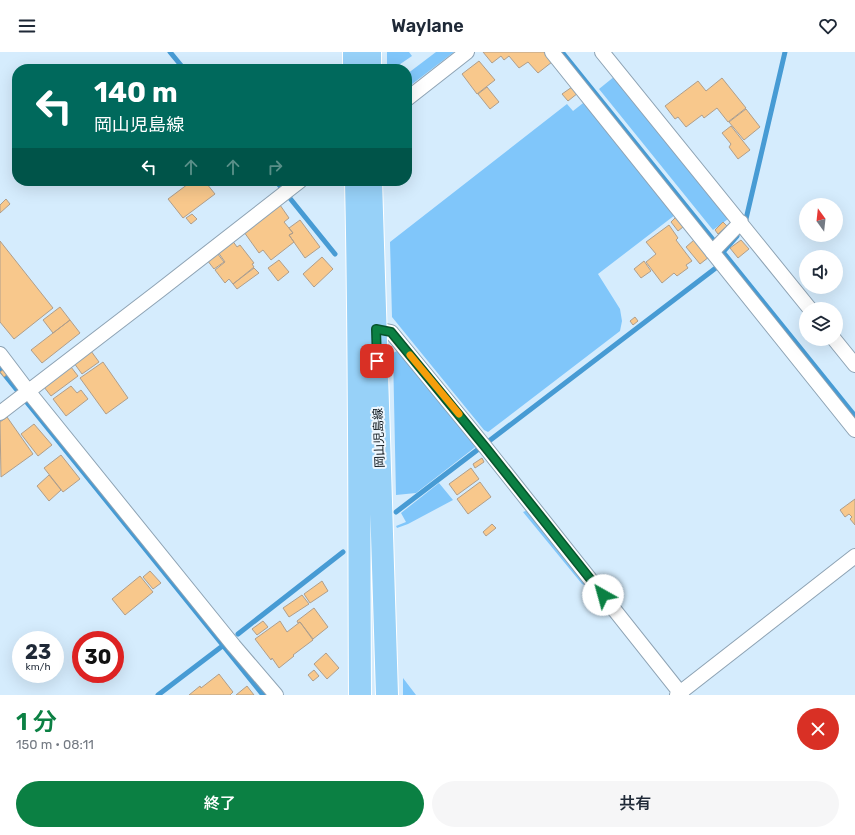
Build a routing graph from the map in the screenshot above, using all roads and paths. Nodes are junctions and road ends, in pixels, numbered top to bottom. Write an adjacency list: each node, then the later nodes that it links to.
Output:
1 (354, 52): 6 (main road)
2 (370, 52): 7 (main road)
3 (467, 52): 8 (street)
4 (552, 52): 13 (street)
5 (602, 52): 12 (street)
6 (354, 64)
7 (370, 64)
8 (412, 95)
9 (294, 186): 19 (street)
10 (356, 186): 25 (main road, 岡山児島線)
11 (372, 186): 15 (main road, 岡山児島線)
12 (741, 222): 13 (street); 14 (street)
13 (718, 254): 21 (street)
14 (804, 302)
15 (376, 329): 23 (street); 26 (main road, 岡山児島線)
16 (840, 346): 18 (street)
17 (0, 354): 19 (street)
18 (855, 365)
19 (24, 395): 20 (street); 24 (street)
20 (0, 413)
21 (855, 430)
22 (855, 556): 23 (street)
23 (680, 694)
24 (276, 695)
25 (360, 695)
26 (387, 695)

